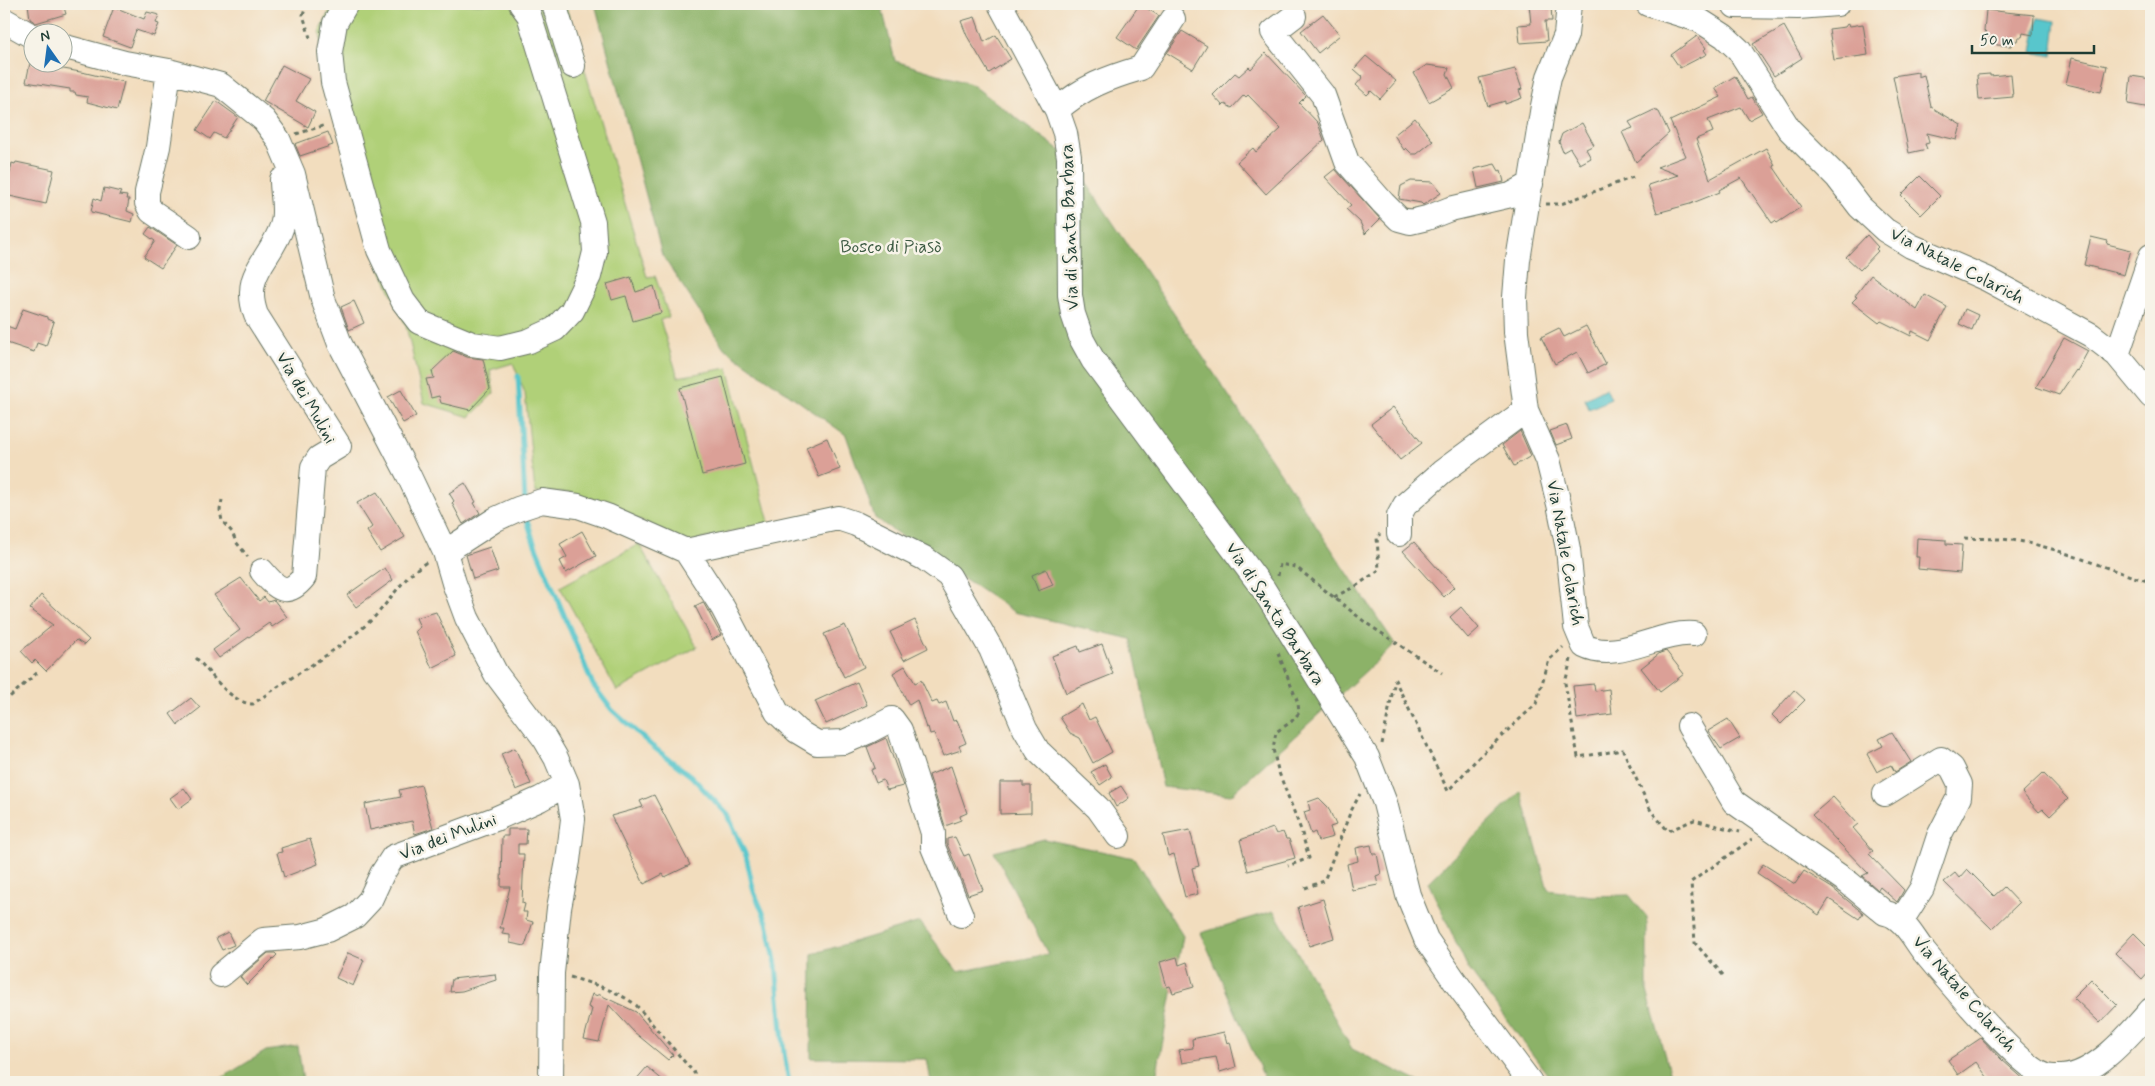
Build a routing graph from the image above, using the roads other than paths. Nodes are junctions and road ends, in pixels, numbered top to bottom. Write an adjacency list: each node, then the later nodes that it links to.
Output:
1 (346, 4): 2 (street)
2 (522, 4)
3 (554, 4): 15 (street)
4 (1000, 4): 17 (street, Via di Santa Barbara)
5 (1569, 4): 19 (street, Via Natale Colarich)
6 (1648, 4): 13 (street, Via Natale Colarich)
7 (1837, 4): 8 (street)
8 (1735, 5): 13 (street)
9 (1294, 16): 19 (street)
10 (1173, 19): 17 (street)
11 (4, 20): 12 (street)
12 (22, 30)
13 (1724, 36): 22 (street, Via Natale Colarich)
14 (72, 49): 16 (street)
15 (573, 66)
16 (169, 71): 18 (street); 20 (street)
17 (1056, 110): 39 (street, Via di Santa Barbara)
18 (293, 174): 26 (street); 28 (street, Via dei Mulini)
19 (1530, 195): 24 (street, Via Natale Colarich)
20 (189, 237)
21 (2151, 256): 22 (street)
22 (2118, 355): 23 (street, Via Natale Colarich)
23 (2151, 396)
24 (1526, 410): 25 (street); 29 (street, Via Natale Colarich)
25 (1399, 525)
26 (445, 552): 27 (street); 31 (street)
27 (686, 552): 33 (street); 34 (street)
28 (262, 571)
29 (1694, 634)
30 (1689, 726): 35 (street, Via Natale Colarich)
31 (567, 784): 36 (street, Via dei Mulini); 38 (street)
32 (1886, 794): 35 (street, Via Natale Colarich)
33 (1118, 836)
34 (961, 915)
35 (1900, 921): 37 (street, Via Natale Colarich)
36 (221, 976)
37 (2151, 1010)
38 (551, 1082)
39 (1530, 1082)

